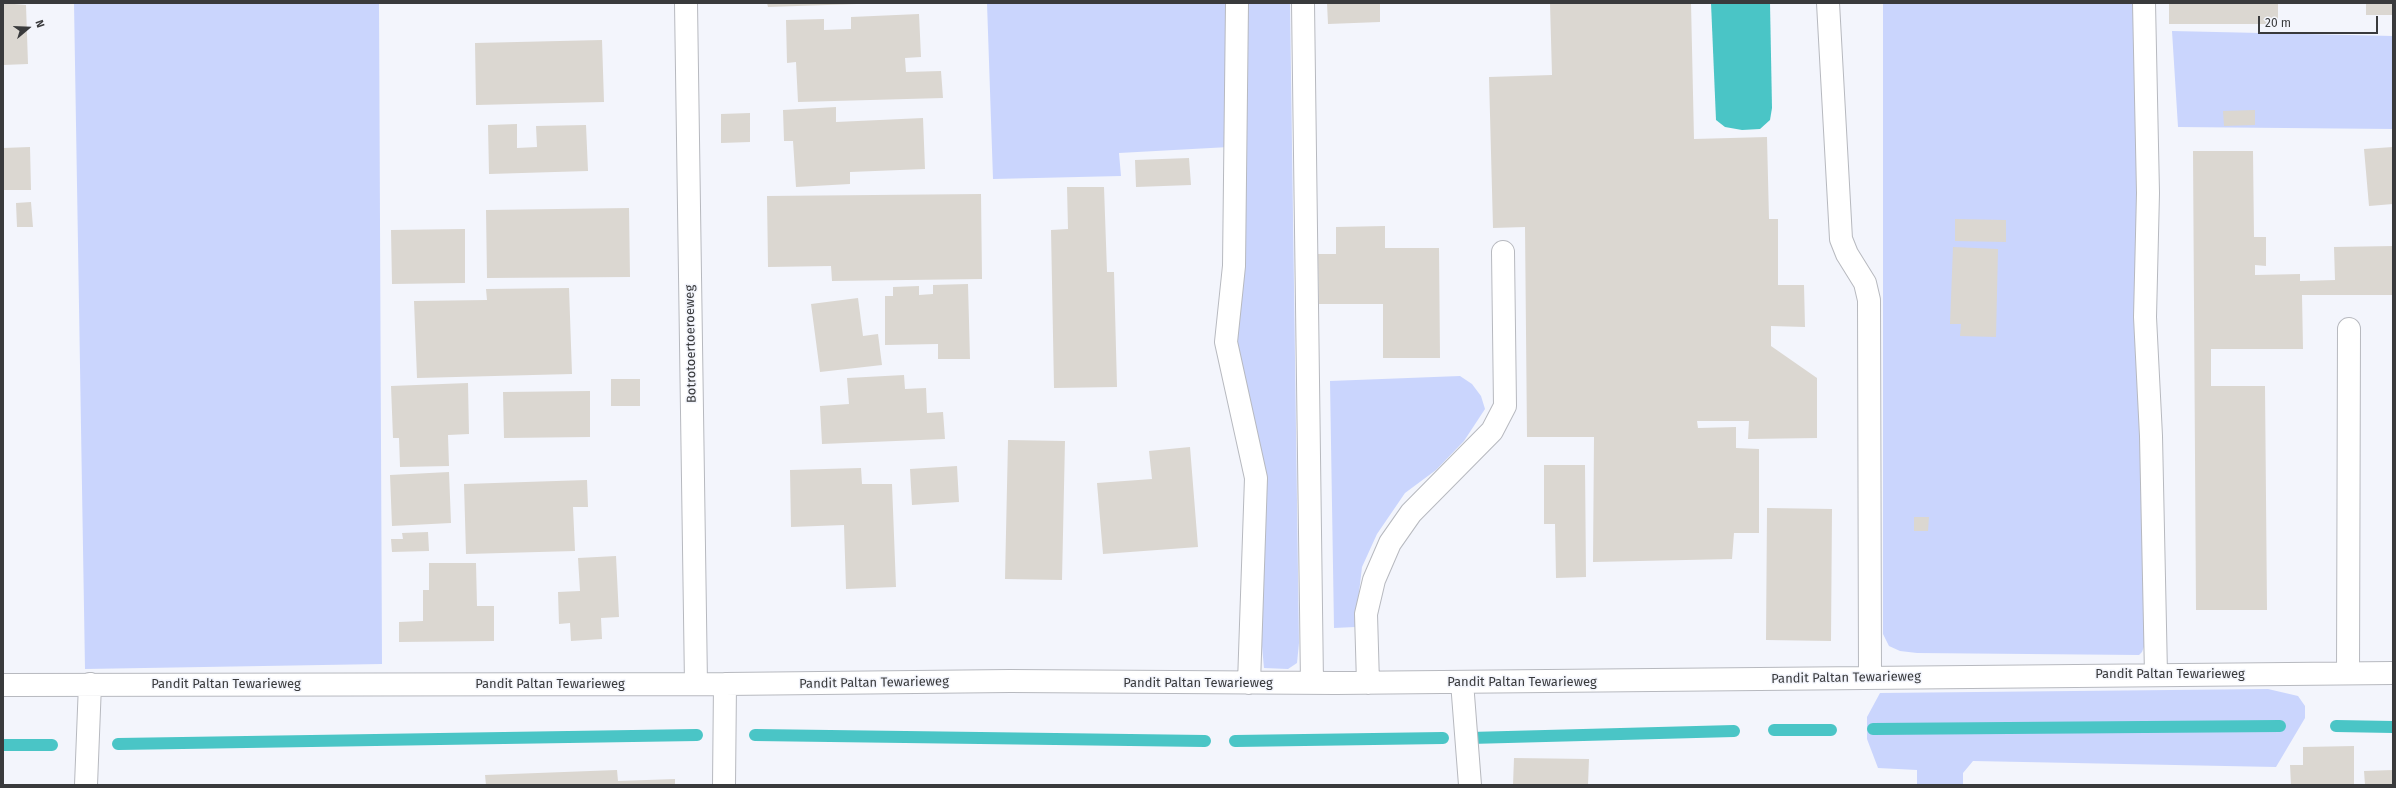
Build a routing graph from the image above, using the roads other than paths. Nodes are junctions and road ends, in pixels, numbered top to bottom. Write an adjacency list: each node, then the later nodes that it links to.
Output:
1 (686, 3): 17 (street, Botrotoertoeroeweg)
2 (1237, 3): 13 (street)
3 (1303, 3): 14 (street)
4 (1828, 3): 11 (street)
5 (2144, 3): 10 (street)
6 (1503, 252): 15 (street)
7 (2349, 329): 8 (street)
8 (2348, 673): 9 (street, Pandit Paltan Tewarieweg); 10 (street, Pandit Paltan Tewarieweg)
9 (2393, 673)
10 (2156, 674): 11 (street, Pandit Paltan Tewarieweg)
11 (1870, 677): 12 (street, Pandit Paltan Tewarieweg)
12 (1462, 682): 15 (street, Pandit Paltan Tewarieweg); 22 (street)
13 (1249, 683): 14 (street, Pandit Paltan Tewarieweg); 18 (street, Pandit Paltan Tewarieweg)
14 (1312, 683): 15 (street, Pandit Paltan Tewarieweg)
15 (1368, 683)
16 (90, 684): 17 (street, Pandit Paltan Tewarieweg); 19 (street, Pandit Paltan Tewarieweg); 20 (street)
17 (696, 684): 18 (street, Pandit Paltan Tewarieweg)
18 (725, 684): 21 (street)
19 (3, 685)
20 (90, 782)
21 (724, 785)
22 (1470, 785)

